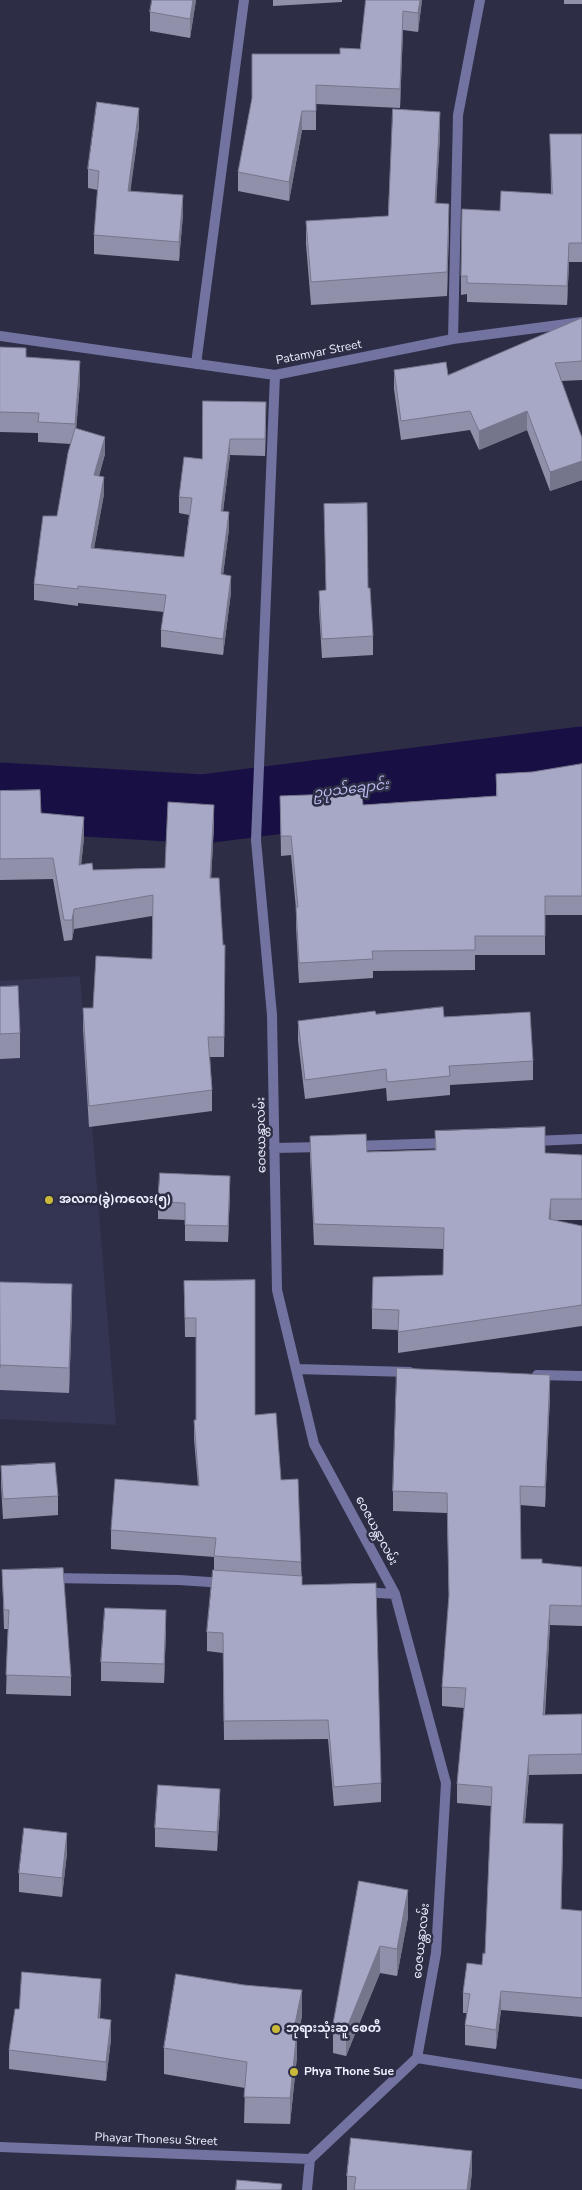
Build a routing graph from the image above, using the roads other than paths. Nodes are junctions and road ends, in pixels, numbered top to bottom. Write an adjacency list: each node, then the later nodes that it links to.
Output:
1 (244, 0): 6 (street)
2 (480, 0): 5 (street)
3 (582, 322): 5 (street, Patamyar Street)
4 (0, 336): 6 (street, Patamyar Street)
5 (453, 339): 7 (street, Patamyar Street)
6 (196, 364): 7 (street, Patamyar Street)
7 (276, 376): 11 (street, ဝေဇယန္တာလမ်း)
8 (582, 1139): 9 (street)
9 (522, 1141)
10 (463, 1143): 11 (street)
11 (274, 1148): 12 (street, ဝေဇယန္တာလမ်း)
12 (296, 1368): 13 (street); 19 (street, ဝေဇယန္တာလမ်း)
13 (424, 1372)
14 (523, 1375): 15 (street)
15 (582, 1376)
16 (40, 1578): 17 (street)
17 (238, 1584)
18 (356, 1592): 19 (street)
19 (396, 1594): 20 (street, ဝေဇယန္တာလမ်း)
20 (417, 2058): 21 (street); 23 (street)
21 (582, 2084)
22 (0, 2147): 23 (street, Phayar Thonesu Street)
23 (310, 2159): 24 (street)
24 (307, 2190)

